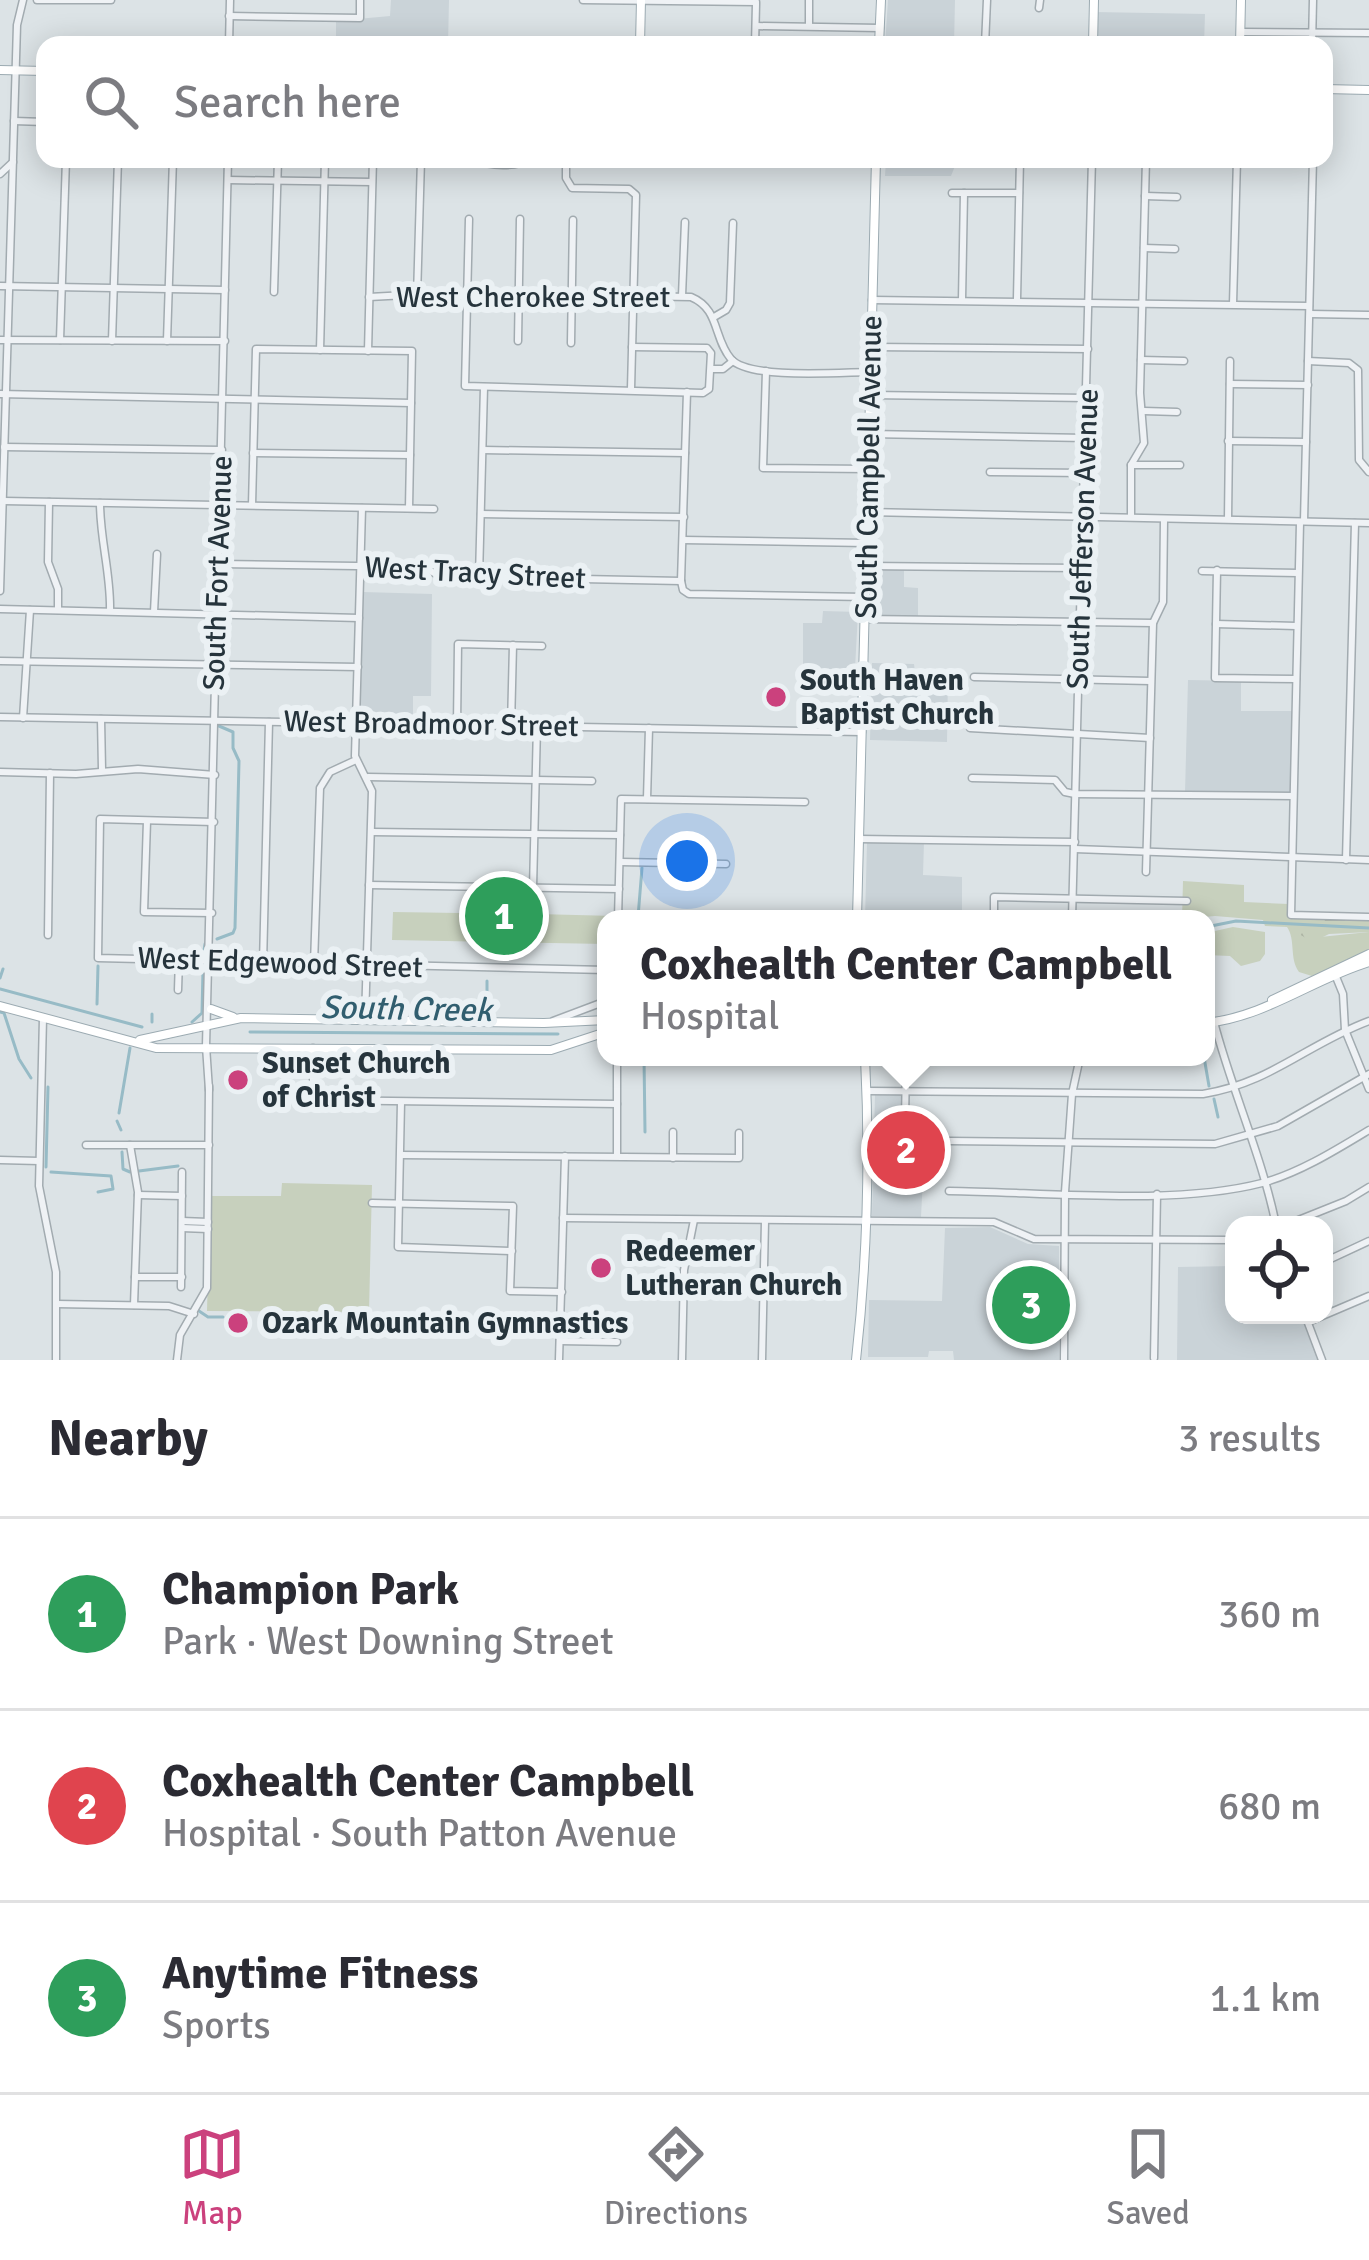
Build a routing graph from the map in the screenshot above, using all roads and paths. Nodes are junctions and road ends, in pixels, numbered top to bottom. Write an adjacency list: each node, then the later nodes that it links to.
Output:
1 (23, 0): 31 (street)
2 (38, 0): 3 (street)
3 (111, 0)
4 (230, 0): 16 (street)
5 (360, 0): 16 (street)
6 (583, 0): 13 (street)
7 (809, 0): 18 (street)
8 (881, 0): 19 (main road)
9 (986, 0): 27 (street)
10 (1094, 0): 28 (main road)
11 (1241, 0): 20 (main road)
12 (1313, 0): 21 (street)
13 (641, 1): 14 (street); 24 (main road)
14 (698, 1): 15 (street)
15 (756, 1): 17 (street)
16 (230, 16): 23 (street)
17 (756, 26): 18 (street); 25 (street)
18 (808, 26): 19 (street)
19 (880, 28): 26 (main road)
20 (1240, 32): 21 (street); 29 (main road)
21 (1312, 33): 22 (street)
22 (1369, 33)
23 (229, 36)
24 (640, 36)
25 (755, 36)
26 (880, 36)
27 (986, 36)
28 (1093, 36)
29 (1240, 36)
30 (0, 70): 31 (main road)
31 (16, 70): 32 (main road); 35 (street)
32 (36, 71)
33 (1333, 89): 34 (main road)
34 (1369, 90)
35 (14, 121): 36 (street); 37 (street)
36 (36, 122)
37 (13, 162): 53 (street); 70 (street)
38 (66, 168): 71 (street)
39 (118, 168): 72 (street)
40 (172, 168): 73 (street)
41 (228, 168): 54 (street, South Fort Avenue)
42 (278, 168): 55 (street)
43 (325, 168): 56 (street)
44 (373, 168): 57 (street)
45 (421, 168): 79 (street)
46 (566, 168): 80 (street)
47 (876, 168): 83 (main road, South Campbell Avenue)
48 (1020, 168): 60 (street)
49 (1092, 168): 86 (street, South Jefferson Avenue)
50 (1146, 168): 61 (street)
51 (1237, 168): 88 (street)
52 (1313, 168): 89 (street)
53 (0, 174)
54 (228, 180): 55 (street); 74 (street, South Fort Avenue)
55 (278, 181): 56 (street); 75 (street)
56 (325, 181): 57 (street); 102 (street)
57 (372, 182): 81 (street)
58 (952, 193): 59 (street)
59 (964, 193): 60 (street); 84 (street)
60 (1019, 194): 85 (street)
61 (1145, 196): 62 (street); 68 (street)
62 (1177, 197)
63 (469, 219): 76 (street)
64 (520, 219): 77 (street)
65 (574, 220): 78 (street)
66 (685, 222): 82 (street)
67 (733, 223): 91 (street)
68 (1144, 248): 69 (street); 87 (street)
69 (1175, 249)
70 (4, 286): 71 (street); 92 (street)
71 (62, 286): 72 (street); 93 (street)
72 (114, 287): 73 (street); 94 (street)
73 (169, 289): 74 (street); 95 (street)
74 (225, 290): 96 (street, South Fort Avenue)
75 (274, 292)
76 (467, 293): 77 (street, West Cherokee Street); 79 (street, West Cherokee Street); 114 (street)
77 (519, 294): 78 (street, West Cherokee Street); 97 (street)
78 (571, 295): 80 (street, West Cherokee Street); 98 (street)
79 (417, 296): 81 (street, West Cherokee Street)
80 (633, 296): 82 (street, West Cherokee Street); 99 (street)
81 (369, 297): 103 (street)
82 (682, 297): 91 (street, West Cherokee Street)
83 (872, 300): 84 (street); 100 (main road, South Campbell Avenue)
84 (962, 301): 85 (street)
85 (1017, 301): 86 (street)
86 (1089, 302): 87 (street); 101 (street, South Jefferson Avenue)
87 (1143, 303): 88 (street); 104 (street)
88 (1233, 304): 89 (street)
89 (1310, 310): 90 (street); 107 (street)
90 (1369, 315)
91 (713, 317): 108 (street, West Cherokee Street)
92 (3, 340): 93 (street); 117 (street)
93 (60, 340): 94 (street)
94 (112, 340): 95 (street)
95 (167, 341): 96 (street)
96 (225, 341): 120 (street, South Fort Avenue)
97 (518, 341)
98 (571, 343)
99 (632, 346): 109 (street); 115 (street)
100 (872, 347): 101 (street); 111 (main road, South Campbell Avenue)
101 (1088, 349): 119 (street, South Jefferson Avenue)
102 (320, 350): 103 (street); 121 (street)
103 (368, 351): 122 (street)
104 (1141, 360): 105 (street); 123 (street)
105 (1184, 361)
106 (1230, 361): 112 (street)
107 (1308, 361): 113 (street); 139 (street)
108 (733, 362): 109 (street); 110 (street)
109 (710, 369): 116 (street)
110 (766, 371): 111 (street); 137 (street)
111 (872, 372): 118 (main road, South Campbell Avenue)
112 (1230, 384): 113 (street); 127 (street)
113 (1308, 385): 128 (street)
114 (484, 387): 115 (street); 131 (street)
115 (631, 389): 116 (street)
116 (687, 392): 133 (street)
117 (2, 394): 120 (street); 129 (street)
118 (872, 395): 119 (street); 125 (main road, South Campbell Avenue)
119 (1087, 398): 126 (street, South Jefferson Avenue)
120 (224, 400): 121 (street); 130 (street, South Fort Avenue)
121 (254, 401): 122 (street); 132 (street)
122 (411, 403): 134 (street)
123 (1144, 411): 124 (street); 135 (street)
124 (1177, 412)
125 (870, 434): 126 (street); 137 (main road, South Campbell Avenue)
126 (1086, 438): 140 (street, South Jefferson Avenue)
127 (1228, 441): 128 (street); 155 (street)
128 (1306, 442): 156 (street)
129 (1, 447): 130 (street); 141 (street)
130 (222, 450): 144 (street, South Fort Avenue)
131 (483, 450): 133 (street); 150 (street)
132 (253, 453): 134 (street); 145 (street)
133 (685, 453): 152 (street)
134 (410, 455): 147 (street)
135 (1131, 465): 136 (street); 153 (street)
136 (1180, 465)
137 (869, 469): 149 (main road, South Campbell Avenue)
138 (990, 472): 140 (street)
139 (1369, 472)
140 (1085, 473): 151 (street, South Jefferson Avenue)
141 (1, 500): 142 (street); 162 (street)
142 (49, 502): 143 (street); 176 (street)
143 (100, 502): 144 (street); 177 (street)
144 (220, 505): 145 (street); 163 (street, South Fort Avenue)
145 (252, 505): 146 (street)
146 (362, 508): 147 (street); 164 (street)
147 (409, 508): 148 (street)
148 (434, 509)
149 (868, 512): 151 (street); 160 (main road, South Campbell Avenue)
150 (481, 514): 152 (street); 170 (street)
151 (1084, 515): 153 (street); 166 (street, South Jefferson Avenue)
152 (683, 517): 159 (street)
153 (1131, 518): 154 (street)
154 (1164, 520): 155 (street); 183 (street)
155 (1228, 521): 156 (street)
156 (1302, 522): 157 (street); 169 (street)
157 (1355, 523): 158 (street); 233 (street)
158 (1369, 523)
159 (682, 540): 160 (street); 171 (street)
160 (867, 543): 165 (main road, South Campbell Avenue)
161 (157, 554): 178 (street)
162 (0, 555): 172 (street)
163 (219, 564): 164 (street, West Tracy Street); 179 (street, South Fort Avenue)
164 (361, 566): 170 (street, West Tracy Street); 180 (street)
165 (867, 566): 166 (street); 173 (main road, South Campbell Avenue)
166 (1083, 568): 182 (street, South Jefferson Avenue)
167 (1217, 570): 168 (street); 169 (street); 184 (street)
168 (1202, 571)
169 (1298, 573): 185 (street)
170 (479, 577): 171 (street, West Tracy Street)
171 (681, 580): 173 (street, West Tracy Street)
172 (0, 590)
173 (866, 597): 181 (main road, South Campbell Avenue)
174 (0, 609): 175 (street)
175 (31, 610): 176 (street); 189 (street)
176 (58, 610): 177 (street)
177 (110, 611): 178 (street)
178 (154, 612): 179 (street)
179 (218, 614): 180 (street); 190 (street, South Fort Avenue)
180 (359, 617): 191 (street)
181 (865, 619): 182 (street); 207 (main road, South Campbell Avenue)
182 (1082, 622): 183 (street); 193 (street, South Jefferson Avenue)
183 (1153, 623): 195 (street)
184 (1216, 624): 185 (street); 194 (street)
185 (1297, 626): 194 (street)
186 (513, 645): 187 (street); 202 (street); 203 (street)
187 (542, 646)
188 (0, 662): 189 (street)
189 (29, 662): 190 (street); 197 (street)
190 (215, 665): 191 (street); 199 (street, South Fort Avenue)
191 (358, 667): 201 (street)
192 (974, 677): 193 (street)
193 (1078, 679): 195 (street); 208 (street, South Jefferson Avenue)
194 (1296, 679): 221 (street)
195 (1151, 681): 209 (street)
196 (0, 717): 197 (street, West Broadmoor Street)
197 (23, 718): 198 (street, West Broadmoor Street)
198 (101, 719): 199 (street, West Broadmoor Street); 211 (street)
199 (214, 720): 200 (street, West Broadmoor Street); 214 (street, South Fort Avenue)
200 (269, 722): 201 (street, West Broadmoor Street); 255 (street)
201 (356, 724): 202 (street, West Broadmoor Street); 210 (street)
202 (457, 725): 203 (street, West Broadmoor Street)
203 (511, 726): 204 (street, West Broadmoor Street)
204 (537, 726): 205 (street, West Broadmoor Street); 217 (street)
205 (650, 728): 207 (street, West Broadmoor Street); 222 (street)
206 (970, 728): 208 (street)
207 (862, 732): 229 (main road, South Campbell Avenue)
208 (1077, 737): 209 (street); 219 (street, South Jefferson Avenue)
209 (1150, 738): 220 (street)
210 (356, 760): 215 (street); 256 (street)
211 (102, 771): 213 (street); 214 (street)
212 (0, 772): 213 (street)
213 (50, 773): 251 (street)
214 (215, 775): 225 (street, South Fort Avenue)
215 (368, 777): 217 (street); 226 (street)
216 (972, 778): 219 (street)
217 (536, 780): 218 (street); 227 (street)
218 (592, 781)
219 (1075, 794): 220 (street); 230 (street, South Jefferson Avenue)
220 (1148, 794): 221 (street); 231 (street)
221 (1293, 796): 232 (street)
222 (647, 799): 223 (street); 228 (street)
223 (805, 802)
224 (147, 820): 225 (street); 237 (street); 253 (street, West Edgewood Street)
225 (214, 822): 249 (street, South Fort Avenue)
226 (370, 832): 227 (street); 240 (street)
227 (535, 834): 228 (street); 241 (street)
228 (620, 835): 235 (street)
229 (859, 839): 230 (street); 246 (main road, South Campbell Avenue)
230 (1075, 846): 231 (street); 243 (street, South Jefferson Avenue)
231 (1147, 850): 232 (street); 239 (street)
232 (1292, 859): 233 (street); 250 (street)
233 (1346, 860): 234 (street)
234 (1369, 860)
235 (620, 862): 236 (street); 242 (street)
236 (725, 864)
237 (146, 866): 238 (street); 249 (street)
238 (161, 866)
239 (1146, 872)
240 (368, 885): 241 (street); 257 (street)
241 (533, 888): 242 (street)
242 (619, 889): 245 (street)
243 (1073, 899): 244 (street); 247 (street); 248 (street, South Jefferson Avenue)
244 (1187, 901)
245 (618, 910)
246 (857, 910)
247 (994, 910)
248 (1072, 910)
249 (212, 914): 254 (street, South Fort Avenue)
250 (1369, 917)
251 (48, 935)
252 (1369, 958): 259 (main road)
253 (179, 959): 254 (street, West Edgewood Street); 261 (street)
254 (211, 963): 255 (street, West Edgewood Street); 260 (street, South Fort Avenue)
255 (263, 964): 256 (street, West Edgewood Street)
256 (314, 965): 257 (street, West Edgewood Street)
257 (366, 967): 258 (street, West Edgewood Street); 267 (street)
258 (597, 970)
259 (1334, 972): 269 (main road); 273 (street)
260 (210, 987): 264 (street, South Fort Avenue); 272 (street, South Fort Avenue)
261 (178, 990)
262 (597, 1003): 271 (street)
263 (0, 1006): 265 (main road)
264 (211, 1009): 266 (main road); 272 (street, South Fort Avenue)
265 (44, 1017): 276 (main road); 308 (street)
266 (241, 1018): 267 (main road); 272 (main road)
267 (365, 1020): 271 (main road)
268 (597, 1020): 271 (main road)
269 (1215, 1021)
270 (1369, 1022): 273 (street)
271 (544, 1023)
272 (209, 1025): 276 (main road); 277 (street, South Fort Avenue)
273 (1345, 1030): 285 (street); 286 (street)
274 (1215, 1034): 280 (street)
275 (597, 1035): 278 (main road)
276 (126, 1040): 277 (main road)
277 (208, 1046): 278 (main road); 302 (street, South Fort Avenue)
278 (314, 1046): 291 (street)
279 (1215, 1047): 280 (street)
280 (1220, 1047): 286 (street)
281 (617, 1066): 292 (street)
282 (866, 1066): 288 (main road)
283 (907, 1066): 289 (street)
284 (1078, 1066): 290 (street)
285 (1366, 1075): 287 (street); 297 (street)
286 (1232, 1089): 290 (street); 297 (street)
287 (1369, 1089)
288 (867, 1091): 289 (street); 324 (main road)
289 (906, 1092): 290 (street); 293 (street)
290 (1072, 1094): 299 (street)
291 (401, 1102): 292 (street); 303 (street)
292 (617, 1104): 305 (street)
293 (905, 1119)
294 (1369, 1130): 310 (street)
295 (673, 1132): 306 (street)
296 (740, 1133): 306 (street)
297 (1250, 1135): 299 (street); 310 (street)
298 (949, 1141): 299 (street)
299 (1071, 1143): 313 (street)
300 (86, 1144): 301 (street)
301 (130, 1145): 302 (street); 315 (street)
302 (209, 1145): 326 (street, South Fort Avenue)
303 (400, 1155): 304 (street); 318 (street)
304 (565, 1156): 305 (street); 321 (street)
305 (616, 1157): 306 (street)
306 (673, 1158)
307 (0, 1160): 308 (street)
308 (39, 1161): 338 (street)
309 (182, 1172): 316 (street)
310 (1268, 1182): 314 (street); 319 (street)
311 (1369, 1187): 320 (street)
312 (949, 1190): 313 (street)
313 (1065, 1192): 314 (street); 328 (street)
314 (1156, 1194): 330 (street)
315 (138, 1195): 316 (street); 333 (street)
316 (182, 1196): 325 (street)
317 (372, 1203): 318 (street)
318 (399, 1204): 331 (street); 331 (street)
319 (1274, 1216)
320 (1308, 1216)
321 (563, 1218): 322 (street); 336 (street)
322 (694, 1220): 323 (street); 349 (street)
323 (765, 1221): 324 (street); 350 (street)
324 (864, 1222): 328 (street); 351 (main road)
325 (182, 1225): 326 (street); 334 (street)
326 (208, 1225): 341 (street, South Fort Avenue)
327 (1225, 1240): 330 (street)
328 (1065, 1241): 330 (street); 352 (street)
329 (1369, 1241): 332 (street)
330 (1156, 1243): 345 (street)
331 (512, 1251): 336 (street)
332 (1333, 1258)
333 (135, 1276): 334 (street); 339 (street)
334 (182, 1277): 335 (street)
335 (182, 1288)
336 (562, 1292): 343 (street)
337 (1369, 1296): 340 (street)
338 (57, 1304): 339 (street); 346 (street)
339 (134, 1305): 341 (street)
340 (1333, 1309)
341 (194, 1314): 347 (street, South Fort Avenue)
342 (1309, 1324): 353 (street)
343 (560, 1341): 344 (street); 348 (street)
344 (617, 1342)
345 (1154, 1358)
346 (56, 1360)
347 (177, 1360)
348 (559, 1360)
349 (682, 1360)
350 (762, 1360)
351 (860, 1360)
352 (1064, 1360)
353 (1322, 1360)

